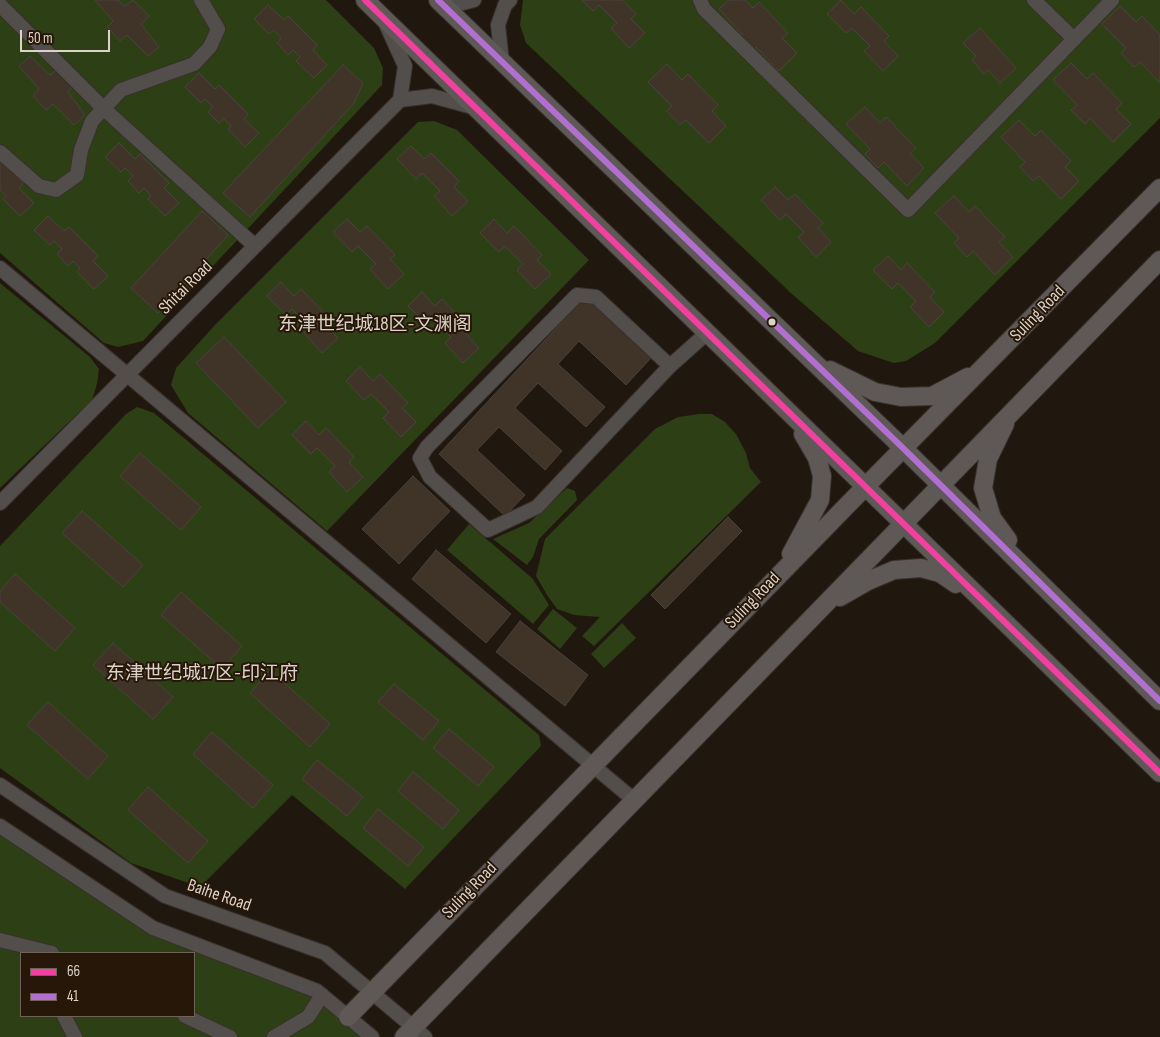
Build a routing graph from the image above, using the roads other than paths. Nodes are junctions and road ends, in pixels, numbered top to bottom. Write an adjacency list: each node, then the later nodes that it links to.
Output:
1 (201, 0): 15 (street)
2 (365, 0): 11 (main road)
3 (438, 0): 13 (main road)
4 (444, 0): 5 (street)
5 (474, 0)
6 (510, 0): 13 (street)
7 (700, 0): 12 (street)
8 (1034, 0): 12 (street)
9 (1112, 0): 12 (street)
10 (0, 5): 15 (street)
11 (382, 17): 14 (street); 16 (main road)
12 (1074, 39)
13 (502, 62): 23 (main road)
14 (400, 100): 16 (street); 19 (street, Shitai Road)
15 (103, 108): 17 (street); 19 (street)
16 (476, 108): 22 (main road)
17 (0, 152)
18 (1160, 188): 25 (main road, Suling Road)
19 (255, 246): 26 (street, Shitai Road)
20 (1160, 260): 27 (main road)
21 (0, 268): 26 (street)
22 (707, 333): 24 (street); 28 (main road)
23 (814, 362): 25 (main road); 29 (main road)
24 (670, 366): 24 (street)
25 (984, 369): 29 (main road, Suling Road)
26 (125, 375): 32 (street, Shitai Road); 39 (street)
27 (1014, 408): 30 (main road); 35 (main road)
28 (785, 409): 31 (main road); 34 (main road)
29 (904, 449): 30 (main road); 31 (main road, Suling Road)
30 (940, 484): 33 (main road); 35 (main road)
31 (865, 487): 33 (main road); 34 (main road, Suling Road)
32 (0, 503)
33 (903, 523): 36 (main road); 37 (main road)
34 (782, 572): 39 (main road, Suling Road)
35 (1033, 576): 38 (main road)
36 (820, 609): 37 (main road); 42 (main road)
37 (998, 615): 40 (main road)
38 (1160, 702)
39 (594, 765): 42 (street); 46 (main road, Suling Road)
40 (1160, 772)
41 (0, 784): 46 (street, Baihe Road)
42 (634, 800): 51 (main road)
43 (0, 826): 47 (street)
44 (0, 940): 45 (street)
45 (35, 951)
46 (372, 992): 50 (main road, Suling Road); 51 (street, Baihe Road)
47 (322, 995): 50 (street); 54 (street)
48 (65, 1017): 52 (street)
49 (187, 1017): 53 (street)
50 (348, 1017): 55 (street)
51 (414, 1034)
52 (75, 1037)
53 (230, 1037)
54 (274, 1037)
55 (372, 1037)

